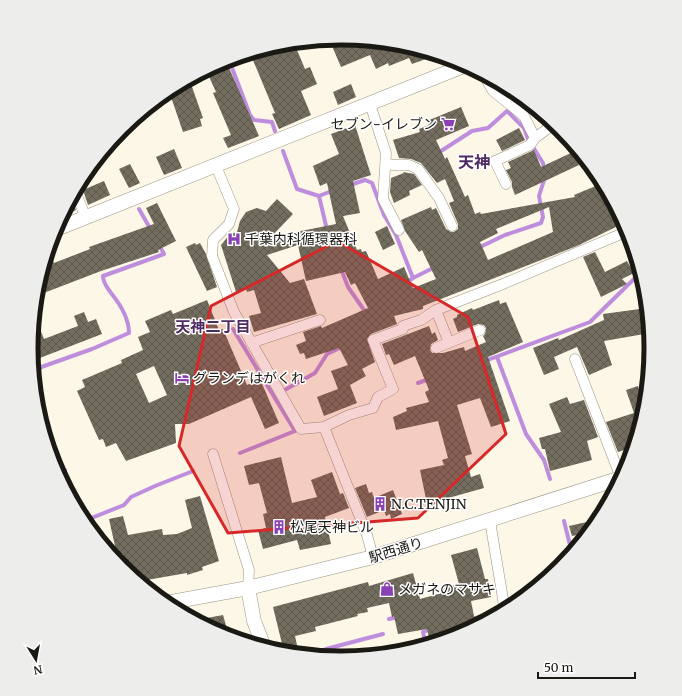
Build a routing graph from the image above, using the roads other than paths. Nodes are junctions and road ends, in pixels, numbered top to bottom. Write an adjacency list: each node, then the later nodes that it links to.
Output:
1 (458, 68): 3 (street)
2 (488, 84): 5 (street)
3 (370, 104): 6 (street); 7 (street)
4 (549, 128): 5 (street)
5 (532, 142): 8 (street)
6 (387, 164): 12 (street); 13 (street)
7 (216, 166): 10 (street); 18 (street)
8 (506, 184)
9 (78, 198): 10 (street)
10 (86, 218): 11 (street)
11 (63, 226)
12 (452, 226)
13 (399, 230)
14 (622, 235): 15 (street)
15 (436, 310): 19 (street); 22 (street)
16 (320, 320): 18 (street)
17 (480, 330): 19 (street)
18 (251, 343): 22 (street)
19 (450, 343): 20 (street)
20 (436, 348)
21 (575, 359): 24 (street)
22 (324, 427): 27 (street)
23 (213, 454): 28 (street)
24 (618, 471)
25 (614, 480): 26 (street, 駅西通り)
26 (490, 521): 27 (street, 駅西通り); 30 (street)
27 (373, 557): 28 (street, 駅西通り)
28 (248, 588): 29 (street, 駅西通り); 31 (street)
29 (175, 601)
30 (503, 603)
31 (262, 641)

